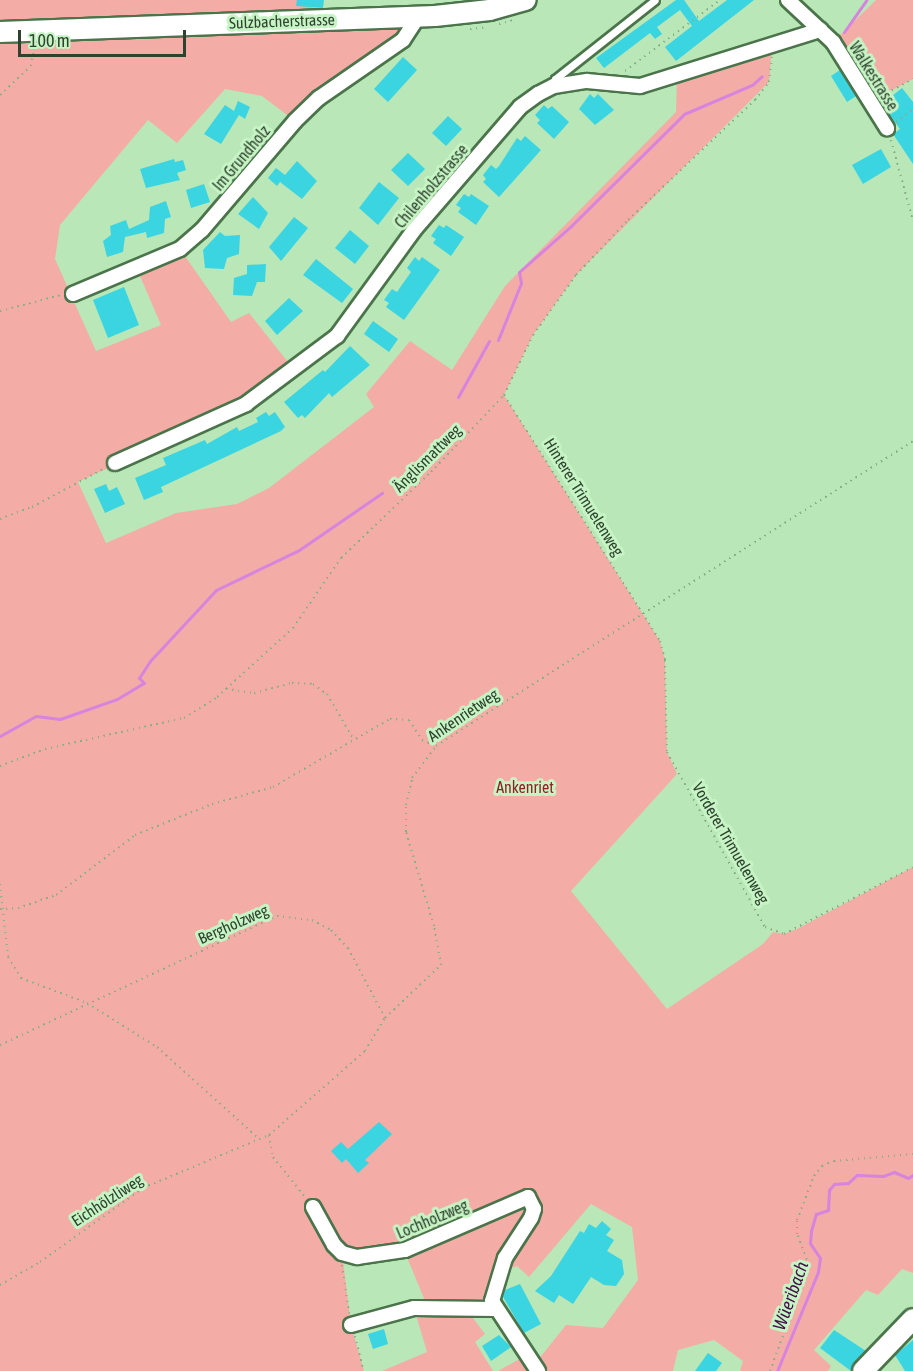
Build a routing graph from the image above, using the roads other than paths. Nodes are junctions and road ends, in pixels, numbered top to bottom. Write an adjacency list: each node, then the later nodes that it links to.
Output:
1 (526, 0): 4 (street, Sulzbacherstrasse)
2 (655, 0): 7 (lane)
3 (788, 0): 5 (street, Walkestrasse)
4 (419, 8): 6 (street, Sulzbacherstrasse); 9 (street, Im Grundholz)
5 (820, 30): 7 (street, Chilenholzstrasse); 8 (street, Walkestrasse)
6 (0, 32)
7 (554, 86): 10 (street, Chilenholzstrasse)
8 (887, 128)
9 (73, 294)
10 (115, 463)
11 (313, 1207): 12 (street, Lochholzweg)
12 (494, 1309): 14 (street); 15 (street)
13 (913, 1319): 16 (street)
14 (351, 1325)
15 (538, 1371)
16 (863, 1371)

